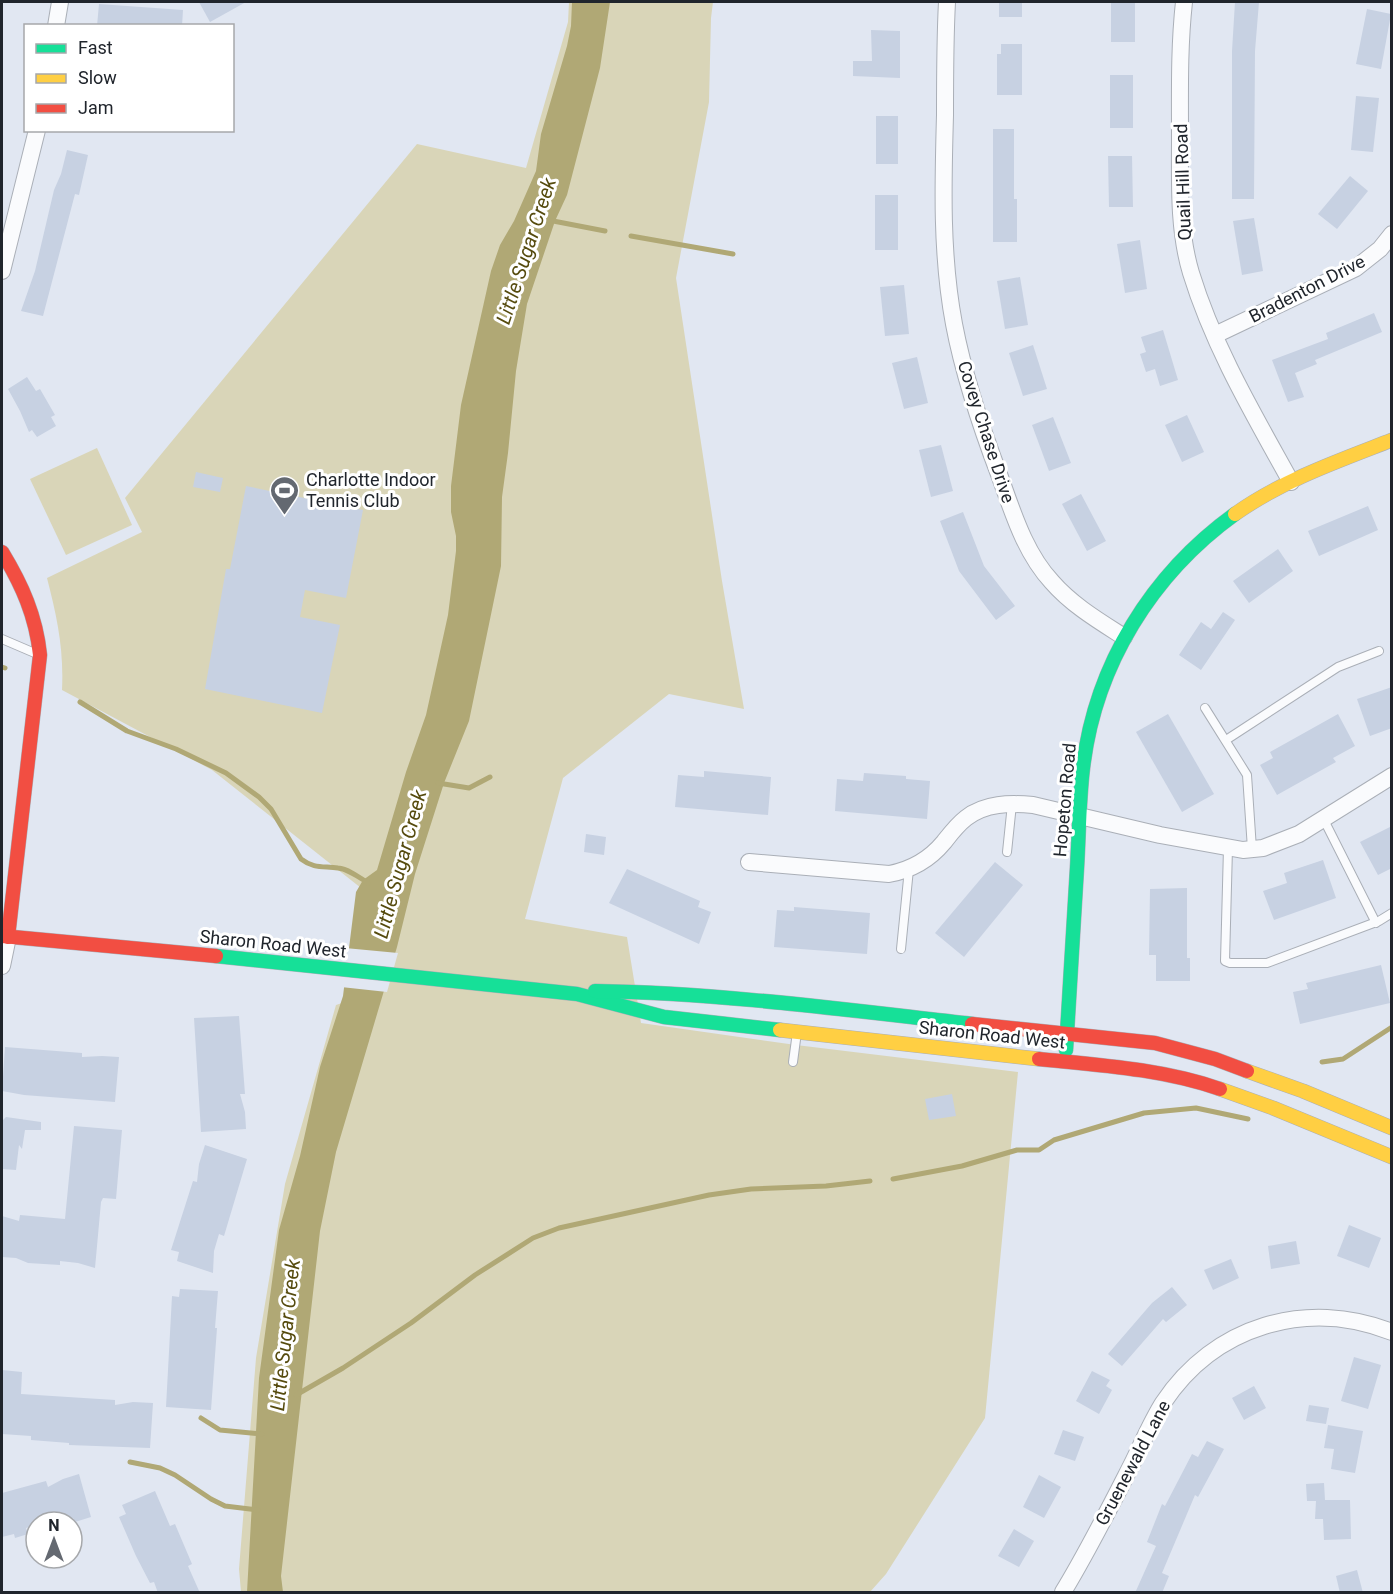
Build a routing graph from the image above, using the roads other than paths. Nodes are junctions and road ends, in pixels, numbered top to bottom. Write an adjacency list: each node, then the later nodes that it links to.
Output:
1 (60, 2): 4 (street)
2 (947, 2): 12 (street, Covey Chase Drive)
3 (1184, 2): 8 (street, Quail Hill Road)
4 (56, 24)
5 (37, 132): 7 (street)
6 (1392, 234): 8 (street, Bradenton Drive)
7 (2, 271)
8 (1215, 335): 10 (street, Quail Hill Road)
9 (1392, 440): 10 (main road, Hopeton Road)
10 (1291, 482): 12 (main road, Hopeton Road)
11 (2, 552): 15 (main road)
12 (1124, 637): 20 (main road, Hopeton Road)
13 (2, 639): 15 (lane)
14 (1379, 651): 17 (lane)
15 (40, 656): 29 (main road)
16 (1205, 708): 17 (lane)
17 (1226, 740): 23 (lane)
18 (1392, 776): 21 (street)
19 (1012, 804): 20 (street); 24 (lane); 26 (street)
20 (1080, 816): 22 (street); 34 (main road, Hopeton Road)
21 (1323, 818): 23 (street); 28 (lane)
22 (1228, 848): 23 (street); 28 (lane)
23 (1252, 849)
24 (1006, 852)
25 (749, 862): 26 (street)
26 (909, 869): 30 (lane)
27 (1392, 914): 28 (lane)
28 (1376, 923)
29 (5, 937): 31 (street); 32 (main road, Sharon Road West)
30 (901, 949)
31 (2, 966)
32 (577, 994): 33 (main road, Sharon Road West); 34 (main road, Sharon Road West)
33 (797, 1032): 35 (main road, Sharon Road West); 36 (lane)
34 (1069, 1034): 35 (main road, Hopeton Road); 37 (main road, Sharon Road West)
35 (1065, 1061): 38 (main road, Sharon Road West)
36 (794, 1062)
37 (1392, 1128)
38 (1392, 1157)
39 (1392, 1332): 40 (street, Gruenewald Lane)
40 (1063, 1593)

